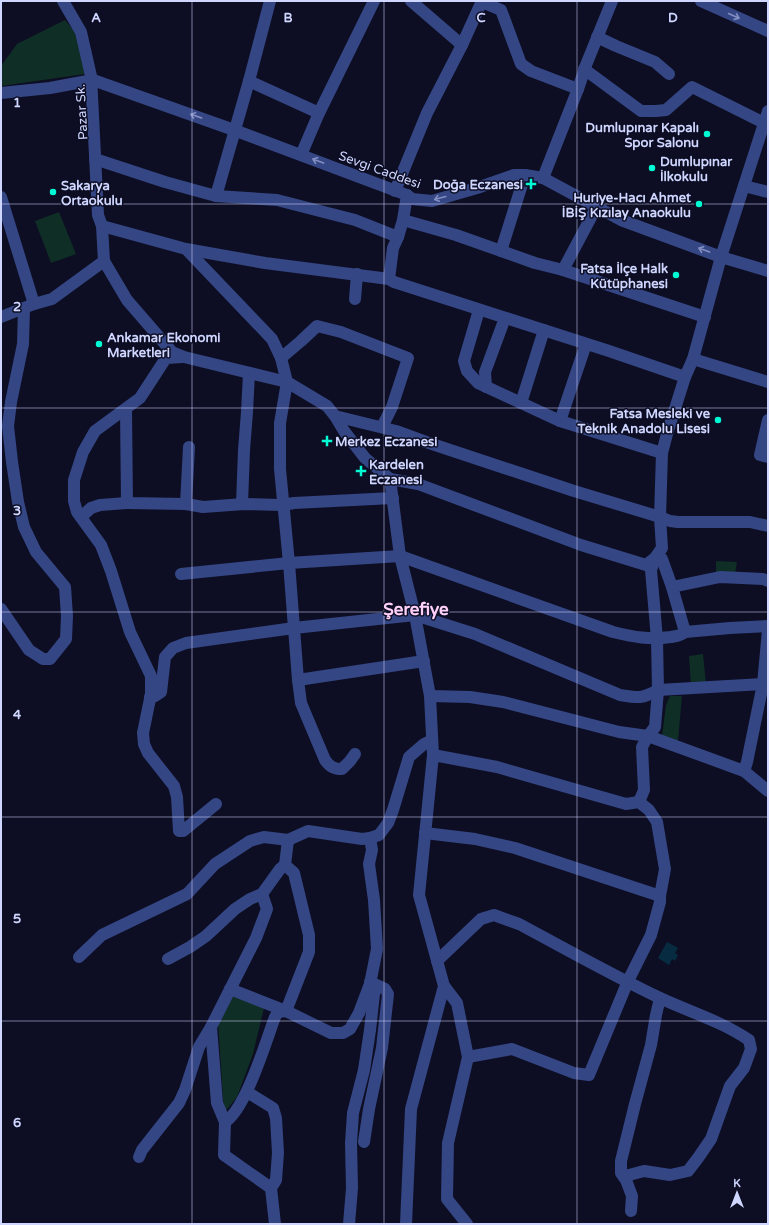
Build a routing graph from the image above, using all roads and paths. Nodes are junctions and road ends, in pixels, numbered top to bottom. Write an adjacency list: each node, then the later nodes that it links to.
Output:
1 (270, 1): 14 (street)
2 (374, 1): 18 (street)
3 (410, 1): 10 (street)
4 (482, 1): 10 (street); 15 (street)
5 (612, 1): 9 (street)
6 (701, 1): 8 (street, one-way to 8)
7 (66, 2): 13 (street, Pazar Sk.)
8 (768, 31)
9 (597, 36): 11 (street); 12 (street)
10 (462, 45): 26 (street)
11 (584, 69): 15 (street); 19 (street)
12 (669, 74)
13 (92, 80): 16 (street); 20 (street, Sevgi Caddesi, one-way to 13); 22 (street, Pazar Sk.)
14 (249, 81): 18 (street); 20 (street)
15 (578, 89): 24 (street)
16 (1, 93)
17 (768, 111): 19 (street)
18 (320, 113): 21 (street)
19 (764, 123): 25 (street)
20 (234, 130): 21 (street, Sevgi Caddesi); 29 (street)
21 (301, 155): 26 (street, Sevgi Caddesi, one-way to 21)
22 (97, 160): 29 (street); 33 (street, Pazar Sk.)
23 (525, 175): 24 (street, Sevgi Caddesi); 28 (street, Sevgi Caddesi, one-way to 28); 36 (street)
24 (542, 178): 31 (street, Sevgi Caddesi)
25 (744, 186): 27 (street); 37 (street)
26 (395, 191): 28 (street, Sevgi Caddesi)
27 (768, 192)
28 (407, 195): 32 (street)
29 (216, 196): 34 (street)
30 (1, 197): 44 (street)
31 (597, 206): 37 (street, Sevgi Caddesi, one-way to 31); 39 (street)
32 (403, 220): 34 (street); 36 (street)
33 (102, 226): 35 (street); 38 (street, Pazar Sk.)
34 (398, 237): 42 (street)
35 (186, 249): 41 (street); 52 (street)
36 (501, 252): 39 (street)
37 (721, 257): 40 (street, Sevgi Caddesi); 47 (street)
38 (104, 261): 44 (street); 51 (street)
39 (562, 270): 47 (street)
40 (768, 271)
41 (357, 274): 42 (street); 43 (street)
42 (389, 279): 45 (street)
43 (355, 300)
44 (29, 306): 46 (street); 83 (street)
45 (479, 310): 48 (street); 58 (street)
46 (1, 317)
47 (705, 317): 53 (street)
48 (505, 318): 49 (street); 58 (street)
49 (544, 330): 50 (street); 59 (street)
50 (586, 344): 55 (street); 63 (street)
51 (184, 357): 54 (street); 60 (street)
52 (281, 358): 56 (street); 64 (street)
53 (693, 359): 55 (street); 57 (street)
54 (248, 373): 56 (street); 72 (street)
55 (685, 377): 66 (street)
56 (287, 382): 61 (street); 73 (street)
57 (768, 382)
58 (486, 387): 59 (street)
59 (521, 403): 63 (street)
60 (126, 410): 70 (street); 74 (street)
61 (335, 416): 64 (street); 68 (street)
62 (768, 420): 67 (street)
63 (560, 421): 66 (street)
64 (382, 428): 75 (street)
65 (189, 447): 71 (street)
66 (662, 453): 75 (street)
67 (768, 457)
68 (390, 479): 69 (street); 78 (street)
69 (393, 498): 73 (street); 77 (street)
70 (127, 503): 71 (street); 74 (street)
71 (186, 504): 72 (street)
72 (242, 504): 73 (street)
73 (283, 505): 79 (street)
74 (81, 517): 95 (street)
75 (660, 517): 76 (street); 78 (street)
76 (768, 526)
77 (400, 556): 79 (street); 84 (street); 89 (street)
78 (655, 558): 82 (street); 89 (street)
79 (289, 564): 80 (street); 86 (street)
80 (181, 574)
81 (768, 581): 82 (street)
82 (672, 587): 88 (street)
83 (1, 609)
84 (415, 615): 86 (street); 90 (street); 93 (street)
85 (768, 626): 88 (street)
86 (294, 628): 91 (street); 95 (street)
87 (768, 630): 92 (street)
88 (685, 632): 89 (street)
89 (657, 639): 93 (street)
90 (424, 661): 91 (street); 94 (street)
91 (298, 680): 98 (street)
92 (763, 684): 93 (street); 100 (street)
93 (658, 690): 96 (street)
94 (430, 696): 96 (street); 97 (street)
95 (150, 697): 103 (street)
96 (648, 736): 100 (street); 102 (street)
97 (432, 740): 99 (street); 105 (street)
98 (355, 754)
99 (433, 755): 102 (street); 104 (street)
100 (744, 771): 101 (street)
101 (768, 791)
102 (639, 802): 109 (street)
103 (216, 804)
104 (426, 833): 109 (street); 112 (street)
105 (370, 838): 106 (street); 114 (street)
106 (288, 840): 107 (street); 110 (street)
107 (285, 865): 108 (street); 118 (street)
108 (262, 894): 111 (street); 116 (street)
109 (660, 896): 113 (street)
110 (79, 957)
111 (168, 959)
112 (437, 961): 113 (street); 115 (street)
113 (628, 981): 117 (street); 120 (street)
114 (373, 984): 118 (street); 123 (street); 129 (street)
115 (444, 986): 120 (street); 130 (street)
116 (230, 989): 118 (street); 119 (street)
117 (660, 998): 125 (street); 125 (street)
118 (286, 1011): 121 (street)
119 (211, 1026): 122 (street); 124 (street)
120 (468, 1057): 131 (street)
121 (247, 1092): 122 (street); 126 (street)
122 (225, 1122): 126 (street)
123 (364, 1142)
124 (139, 1157)
125 (626, 1180): 127 (street)
126 (271, 1188): 128 (street)
127 (630, 1211)
128 (275, 1224)
129 (349, 1224)
130 (406, 1224)
131 (467, 1224)

